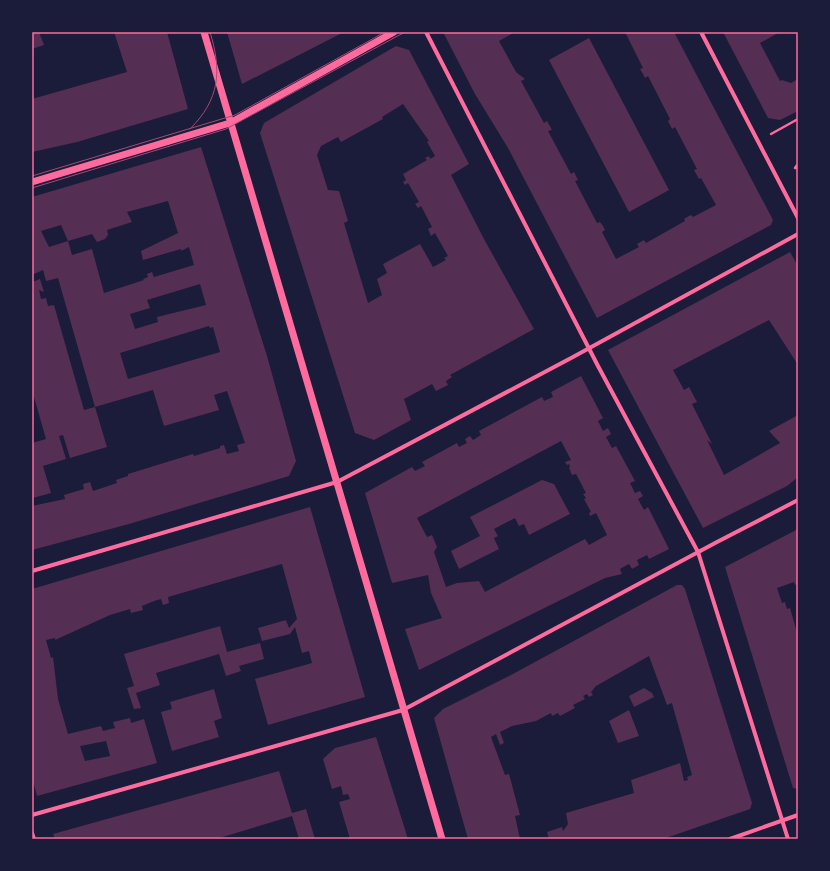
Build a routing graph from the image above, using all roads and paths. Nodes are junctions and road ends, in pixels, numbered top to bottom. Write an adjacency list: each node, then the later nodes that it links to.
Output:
1 (204, 32): 6 (street)
2 (394, 32): 6 (street)
3 (426, 32): 13 (street)
4 (701, 32): 7 (street)
5 (798, 119): 7 (path)
6 (230, 123): 10 (street); 14 (street)
7 (758, 141): 11 (street)
8 (798, 164): 9 (path)
9 (798, 168)
10 (32, 182)
11 (798, 218)
12 (798, 234): 13 (street)
13 (589, 348): 14 (street); 16 (street)
14 (337, 482): 17 (street); 18 (street)
15 (798, 500): 16 (street)
16 (698, 552): 18 (street); 21 (street)
17 (32, 571)
18 (403, 710): 19 (street); 24 (street)
19 (32, 815)
20 (798, 815): 21 (street)
21 (783, 820): 25 (street); 26 (street)
22 (32, 833): 23 (street)
23 (34, 839)
24 (442, 839)
25 (730, 839)
26 (788, 839)

